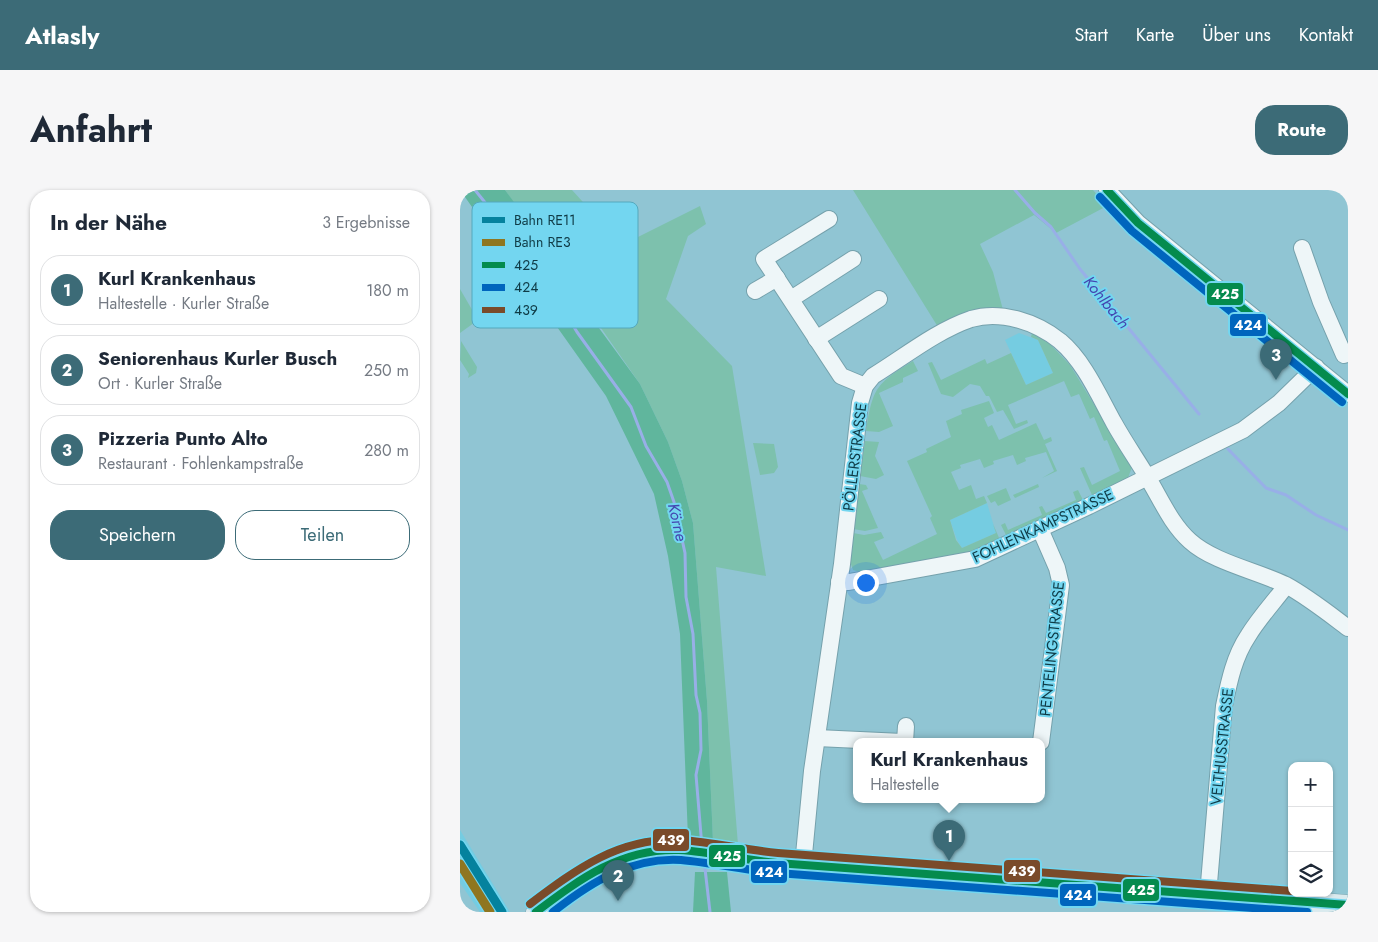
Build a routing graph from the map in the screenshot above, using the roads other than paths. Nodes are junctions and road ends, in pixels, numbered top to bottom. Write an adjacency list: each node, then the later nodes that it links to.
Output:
1 (1107, 190): 11 (street)
2 (829, 219): 5 (street)
3 (1302, 248): 10 (street)
4 (853, 259): 7 (street)
5 (777, 278): 6 (street); 7 (street)
6 (755, 291)
7 (791, 299): 9 (street)
8 (879, 299): 9 (street)
9 (816, 339): 12 (street)
10 (1346, 354): 11 (street, FOHLENKAMPSTRASSE)
11 (1320, 370): 13 (street); 14 (street, FOHLENKAMPSTRASSE)
12 (864, 386): 14 (street, PÖLLERSTRASSE); 16 (street, PÖLLERSTRASSE)
13 (1348, 394)
14 (1147, 477): 15 (street, FOHLENKAMPSTRASSE); 17 (street, PÖLLERSTRASSE)
15 (1040, 529): 16 (street, FOHLENKAMPSTRASSE); 21 (street, PENTELINGSTRASSE)
16 (839, 582): 20 (street)
17 (1286, 586): 18 (street, PÖLLERSTRASSE); 23 (street, VELTHUSSTRASSE)
18 (1348, 628)
19 (904, 737): 20 (street)
20 (817, 738): 22 (street)
21 (1042, 738)
22 (803, 866): 23 (main road); 25 (main road)
23 (1208, 895): 24 (main road)
24 (1348, 905)
25 (536, 912)

